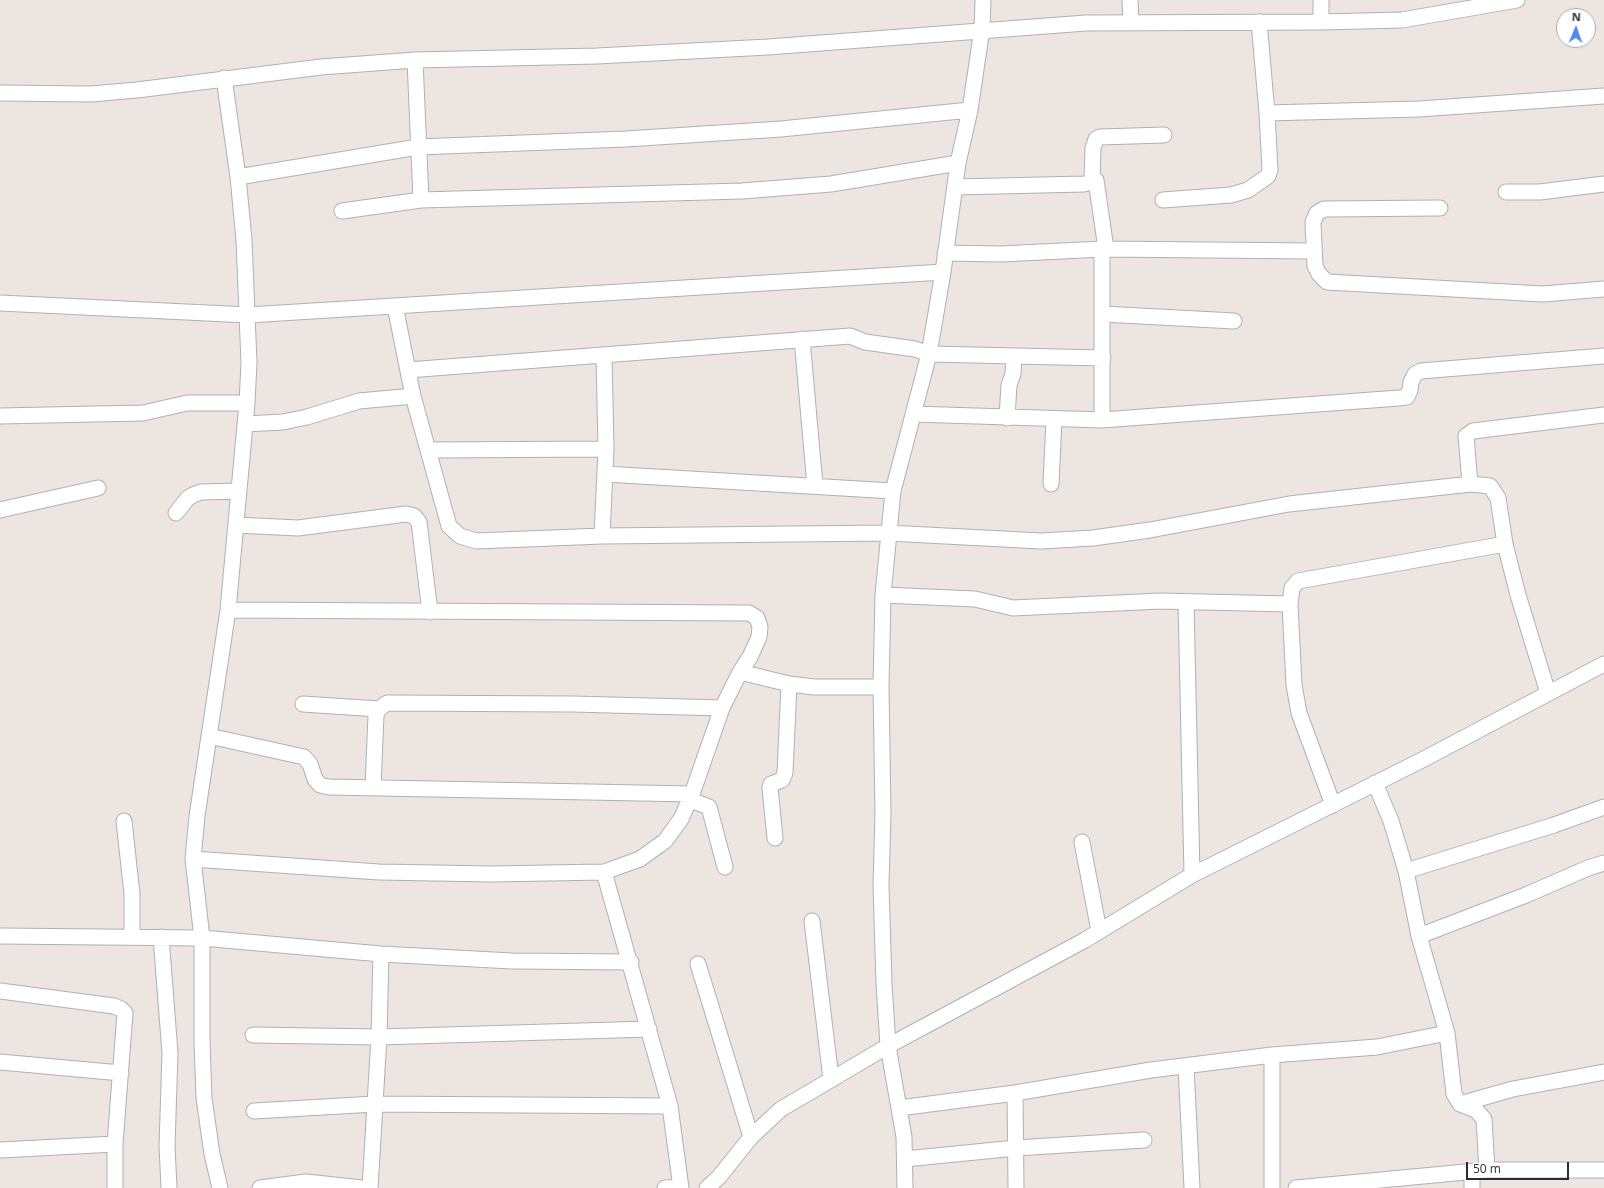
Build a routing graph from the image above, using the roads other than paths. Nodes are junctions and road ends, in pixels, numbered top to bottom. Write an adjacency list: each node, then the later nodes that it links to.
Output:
1 (982, 0): 8 (street)
2 (1130, 0): 5 (street)
3 (1320, 0): 7 (street)
4 (1517, 0): 7 (street)
5 (1131, 22): 6 (street); 8 (street)
6 (1259, 22): 7 (street); 14 (street)
7 (1321, 22)
8 (982, 29): 9 (street); 13 (street)
9 (415, 60): 10 (street); 16 (street)
10 (224, 78): 11 (street); 18 (street)
11 (0, 93)
12 (1604, 96): 14 (street)
13 (970, 110): 16 (street); 17 (street)
14 (1267, 114): 24 (street)
15 (1164, 135): 21 (street)
16 (418, 147): 18 (street); 23 (street)
17 (958, 163): 21 (street); 23 (street)
18 (238, 177): 35 (street)
19 (1096, 180): 27 (street)
20 (1604, 184): 22 (street)
21 (956, 186): 29 (street)
22 (1506, 192)
23 (421, 200): 26 (street)
24 (1163, 200)
25 (1440, 208): 28 (street)
26 (342, 211)
27 (1102, 249): 28 (street); 29 (street); 34 (street)
28 (1314, 251): 31 (street)
29 (944, 253): 30 (street)
30 (943, 272): 33 (street); 38 (street)
31 (1604, 289)
32 (0, 303): 35 (street)
33 (394, 306): 35 (street); 43 (street)
34 (1103, 314): 36 (street); 42 (street)
35 (248, 315): 45 (street)
36 (1234, 321)
37 (802, 339): 38 (street); 39 (street); 58 (street)
38 (929, 354): 40 (street); 46 (street)
39 (604, 356): 43 (street); 53 (street)
40 (1014, 356): 42 (street); 49 (street)
41 (1604, 356): 51 (street)
42 (1103, 358): 51 (street)
43 (408, 370): 44 (street)
44 (413, 396): 52 (street); 54 (street)
45 (247, 403): 48 (street); 52 (street)
46 (913, 414): 49 (street); 60 (street)
47 (1604, 415): 57 (street)
48 (0, 416)
49 (1007, 418): 50 (street)
50 (1054, 419): 51 (street); 56 (street)
51 (1102, 420)
52 (245, 424): 61 (street)
53 (606, 449): 54 (street); 55 (street)
54 (429, 450): 66 (street)
55 (605, 474): 58 (street); 66 (street)
56 (1051, 484)
57 (1470, 484): 65 (street); 67 (street)
58 (815, 486): 60 (street)
59 (98, 488): 62 (street)
60 (893, 490): 65 (street)
61 (239, 491): 63 (street); 64 (street)
62 (0, 510)
63 (176, 513)
64 (236, 525): 71 (street); 72 (street)
65 (888, 533): 66 (street); 68 (street)
66 (602, 536)
67 (1505, 544): 70 (street); 77 (street)
68 (882, 595): 69 (street); 76 (street)
69 (1186, 602): 70 (street); 95 (street)
70 (1290, 604): 85 (street)
71 (228, 610): 72 (street); 81 (street)
72 (430, 612): 74 (street)
73 (1604, 664): 77 (street)
74 (740, 672): 75 (street); 79 (street)
75 (789, 684): 76 (street); 88 (street)
76 (881, 687): 111 (street)
77 (1548, 693): 82 (street)
78 (303, 704): 80 (street)
79 (722, 708): 80 (street); 84 (street)
80 (379, 709): 83 (street)
81 (209, 736): 83 (street); 90 (street)
82 (1375, 783): 85 (street); 93 (street)
83 (372, 788): 84 (street)
84 (691, 797): 92 (street); 94 (street)
85 (1333, 805): 95 (street)
86 (1604, 807): 93 (street)
87 (124, 821): 100 (street)
88 (775, 838)
89 (1082, 842): 97 (street)
90 (193, 859): 94 (street); 102 (street)
91 (1604, 863): 99 (street)
92 (725, 867)
93 (1406, 871): 99 (street)
94 (604, 872): 104 (street)
95 (1192, 875): 97 (street)
96 (812, 921): 117 (street)
97 (1099, 931): 111 (street)
98 (0, 936): 100 (street)
99 (1419, 936): 108 (street)
100 (132, 937): 101 (street)
101 (161, 937): 102 (street); 135 (street)
102 (202, 938): 103 (street); 136 (street)
103 (381, 954): 104 (street); 110 (street)
104 (631, 962): 107 (street)
105 (698, 964): 124 (street)
106 (0, 991): 116 (street)
107 (649, 1029): 110 (street); 121 (street)
108 (1447, 1033): 112 (street); 120 (street)
109 (253, 1034): 110 (street)
110 (379, 1037): 119 (street)
111 (888, 1046): 117 (street); 122 (street)
112 (1272, 1055): 114 (street); 145 (street)
113 (0, 1062): 116 (street)
114 (1186, 1066): 118 (street); 144 (street)
115 (1604, 1072): 120 (street)
116 (120, 1073): 126 (street)
117 (832, 1079): 124 (street)
118 (1015, 1092): 122 (street); 127 (street)
119 (375, 1104): 121 (street); 123 (street); 139 (street)
120 (1460, 1104): 130 (street)
121 (670, 1106): 133 (street)
122 (899, 1108): 129 (street)
123 (254, 1111)
124 (751, 1137): 141 (street)
125 (1144, 1140): 127 (street)
126 (115, 1144): 128 (street); 134 (street)
127 (1016, 1148): 129 (street); 143 (street)
128 (0, 1150)
129 (905, 1159): 142 (street)
130 (1487, 1170): 131 (street); 132 (street)
131 (1604, 1170)
132 (1472, 1172): 146 (street); 147 (street)
133 (681, 1187): 140 (street)
134 (115, 1188)
135 (169, 1188)
136 (220, 1188)
137 (260, 1188): 138 (street)
138 (362, 1188)
139 (370, 1188)
140 (665, 1188)
141 (706, 1188)
142 (904, 1188)
143 (1016, 1188)
144 (1192, 1188)
145 (1272, 1188)
146 (1296, 1188)
147 (1472, 1188)

